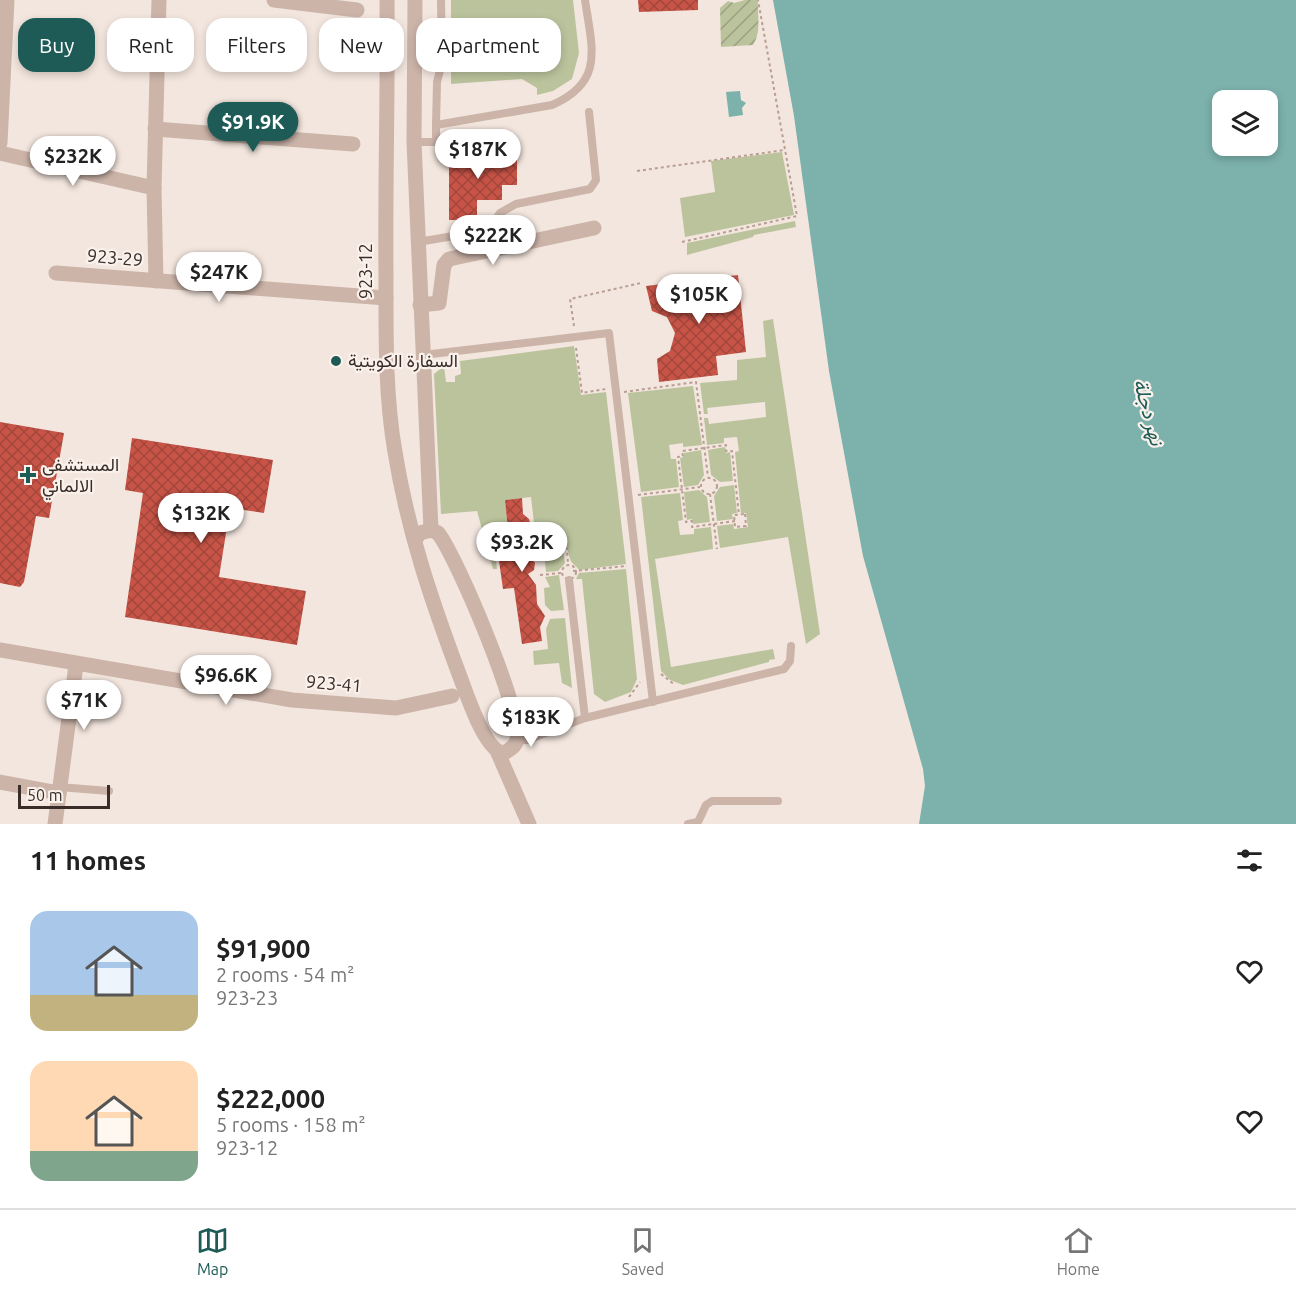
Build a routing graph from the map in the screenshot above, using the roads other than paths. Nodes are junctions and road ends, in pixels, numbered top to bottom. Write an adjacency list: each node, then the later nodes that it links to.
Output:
1 (7, 0): 13 (street)
2 (159, 0): 11 (street)
3 (274, 0): 8 (street)
4 (387, 0): 21 (street, 923-12)
5 (415, 0): 12 (street)
6 (441, 0): 10 (lane)
7 (586, 2): 10 (lane)
8 (357, 10)
9 (590, 112): 18 (lane)
10 (436, 125): 12 (lane)
11 (155, 129): 14 (street); 16 (street)
12 (414, 142): 18 (street)
13 (0, 143)
14 (353, 144)
15 (0, 153): 16 (street)
16 (154, 188): 20 (street)
17 (594, 228): 22 (street)
18 (418, 242): 22 (street)
19 (56, 273): 20 (street, 923-29)
20 (156, 281): 21 (street, 923-29)
21 (386, 298): 25 (street, 923-12)
22 (420, 305): 23 (street)
23 (423, 355): 24 (street); 31 (lane)
24 (431, 530): 25 (street); 33 (street)
25 (415, 540): 34 (street, 923-12)
26 (569, 579): 32 (lane)
27 (791, 646): 31 (lane)
28 (0, 650): 29 (street, 923-41)
29 (76, 665): 30 (street, 923-41); 36 (street)
30 (452, 696)
31 (653, 702): 32 (lane)
32 (585, 718): 33 (lane)
33 (517, 740): 34 (street)
34 (498, 753): 40 (street, 923-12)
35 (0, 782): 36 (street)
36 (59, 790): 37 (lane); 39 (street)
37 (109, 791)
38 (778, 801): 41 (lane)
39 (55, 824)
40 (529, 824)
41 (688, 824)

